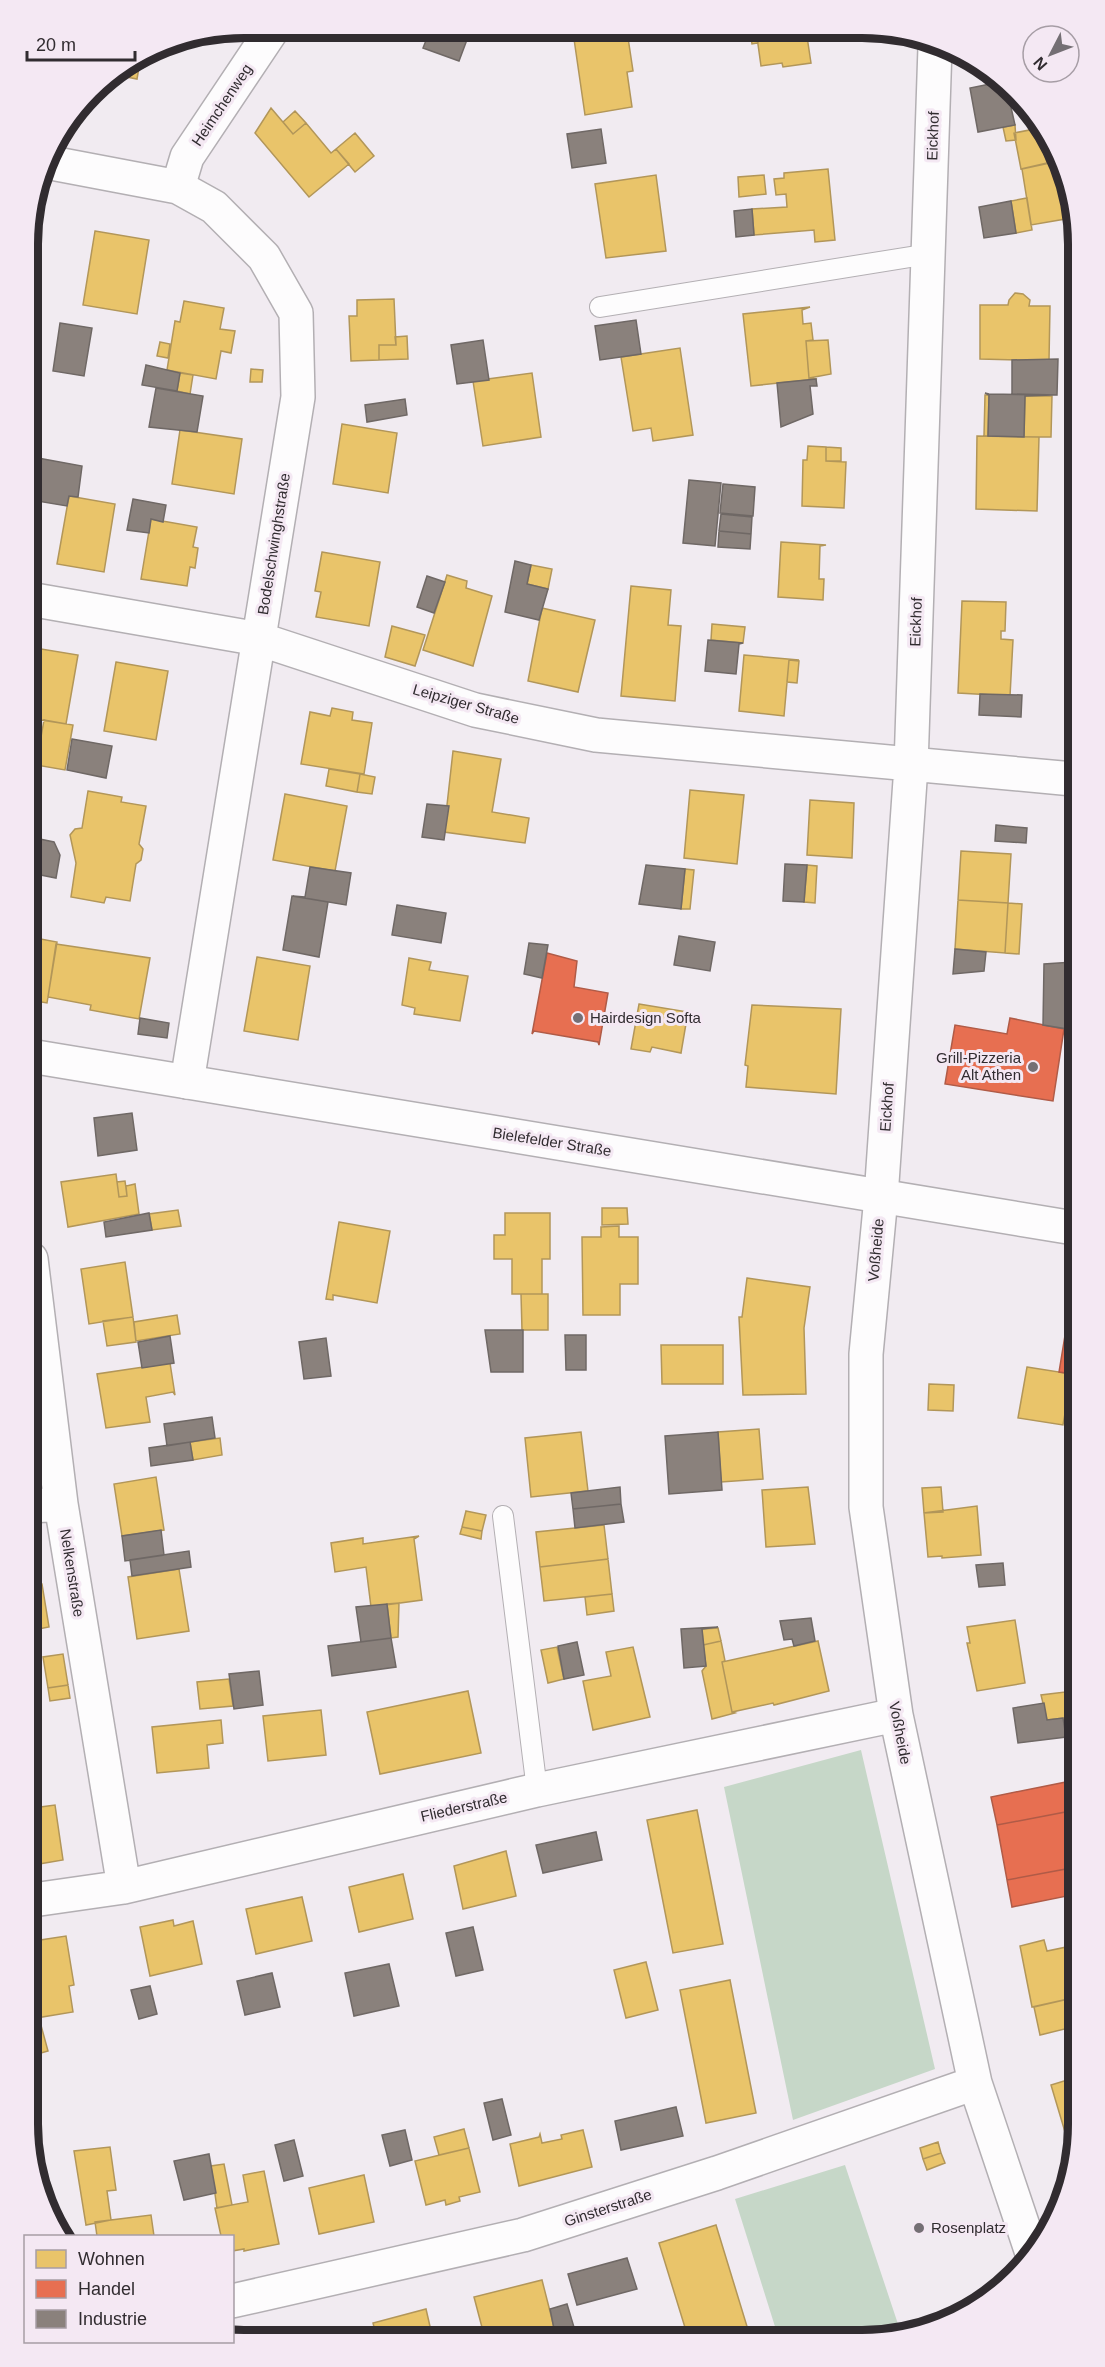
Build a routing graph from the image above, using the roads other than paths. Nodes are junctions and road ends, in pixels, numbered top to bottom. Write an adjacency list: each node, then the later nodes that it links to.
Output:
1 (267, 38): 4 (street, Heimchenweg)
2 (935, 51): 5 (street, Eickhof)
3 (54, 164): 4 (street, Bodelschwinghstraße)
4 (178, 187): 8 (street, Bodelschwinghstraße)
5 (929, 254): 6 (lane); 9 (street, Eickhof)
6 (600, 307)
7 (38, 601): 8 (street, Leipziger Straße)
8 (259, 639): 9 (street, Leipziger Straße); 12 (street, Bodelschwinghstraße)
9 (911, 766): 10 (street, Leipziger Straße); 13 (street, Eickhof)
10 (1068, 779)
11 (38, 1057): 12 (street, Bielefelder Straße)
12 (187, 1082): 13 (street, Bielefelder Straße)
13 (881, 1197): 14 (street, Bielefelder Straße); 18 (street, Voßheide)
14 (1067, 1227)
15 (38, 1374): 16 (street, Nelkenstraße)
16 (46, 1505): 20 (street, Nelkenstraße)
17 (503, 1516): 19 (lane)
18 (896, 1715): 19 (street, Fliederstraße); 22 (street, Voßheide)
19 (537, 1790): 20 (street, Fliederstraße)
20 (124, 1887): 21 (street, Fliederstraße)
21 (38, 1899)
22 (975, 2083): 23 (street, Voßheide); 24 (street, Ginsterstraße)
23 (1029, 2243)
24 (234, 2301)

